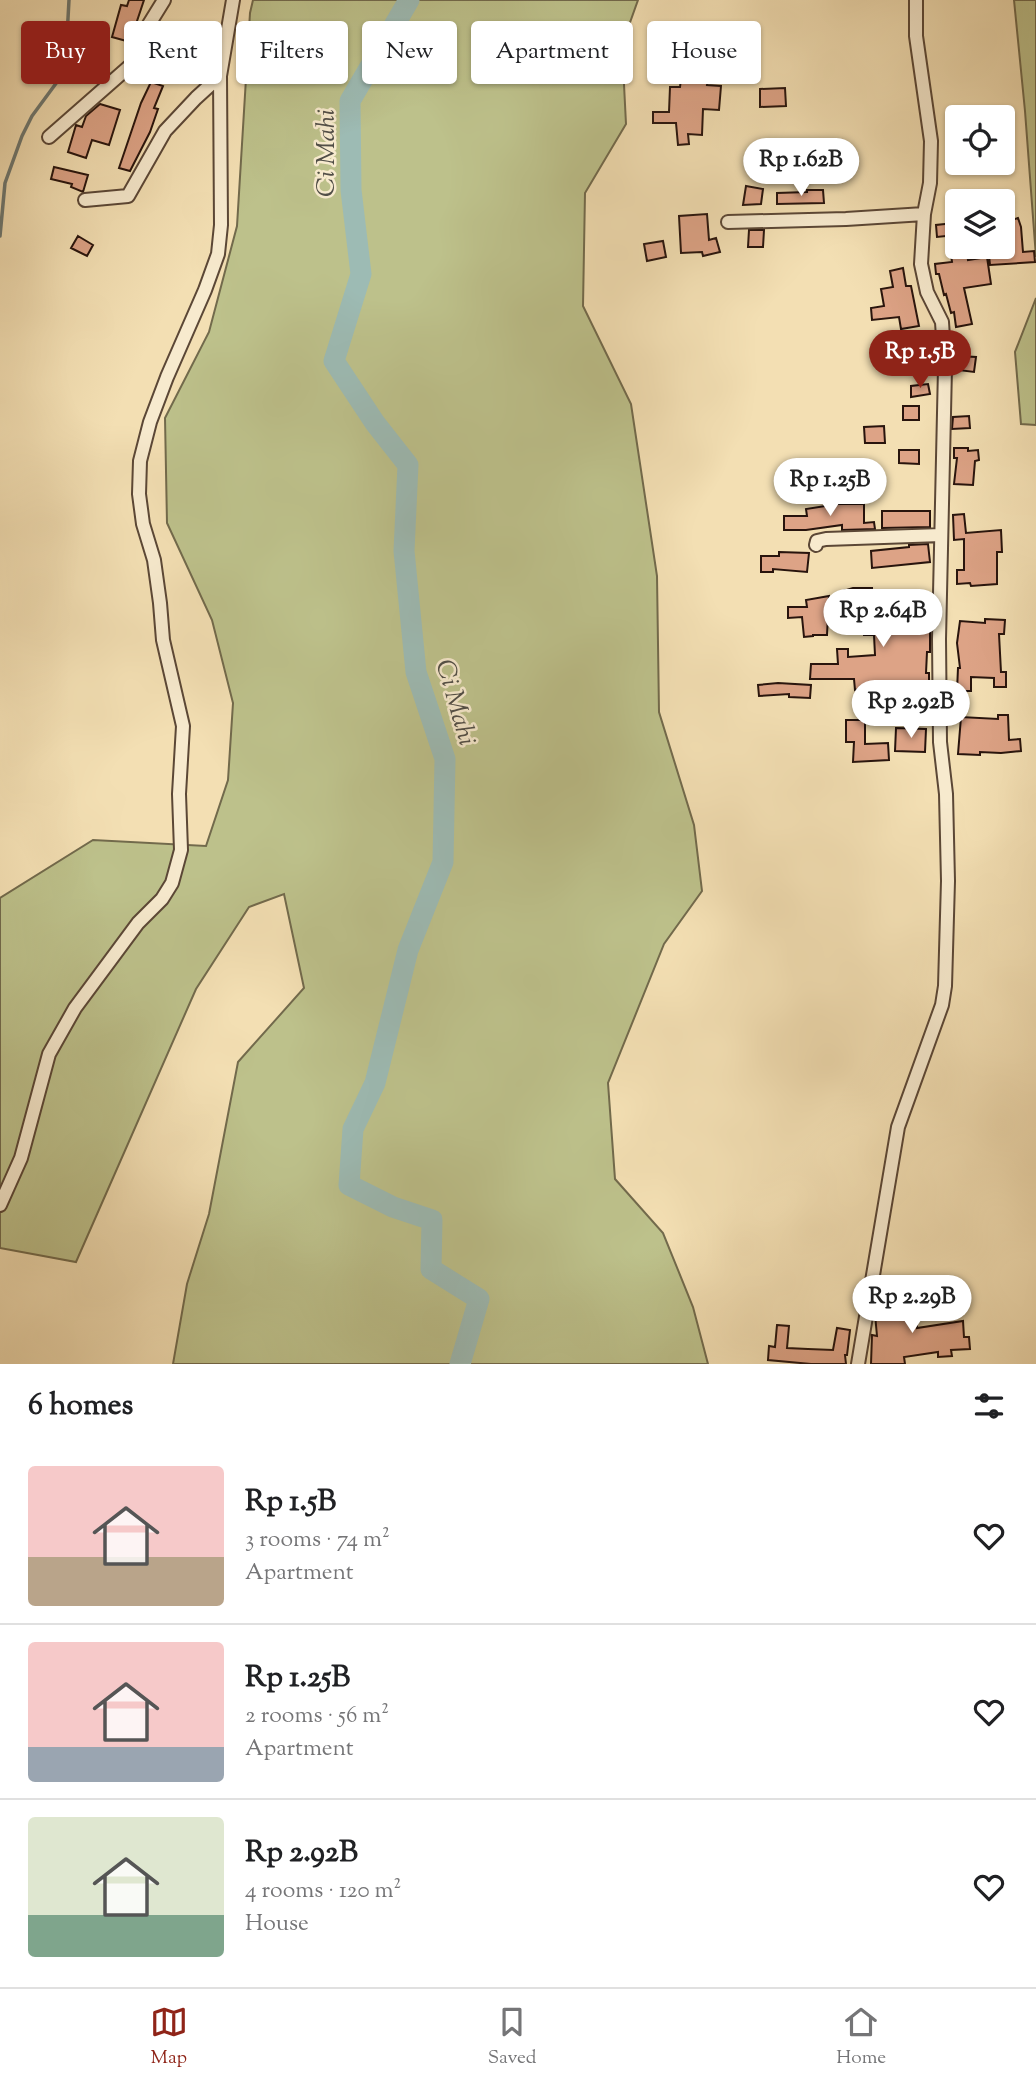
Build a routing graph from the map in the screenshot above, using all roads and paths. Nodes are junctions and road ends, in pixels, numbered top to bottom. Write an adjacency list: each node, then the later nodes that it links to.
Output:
1 (164, 0): 7 (street)
2 (233, 0): 4 (street)
3 (916, 0): 9 (street)
4 (222, 64)
5 (211, 84): 8 (street)
6 (220, 84): 13 (street)
7 (49, 137)
8 (85, 200)
9 (924, 214): 10 (street); 11 (street)
10 (728, 222)
11 (941, 535): 12 (street); 14 (street)
12 (816, 545)
13 (0, 1205)
14 (858, 1364)

